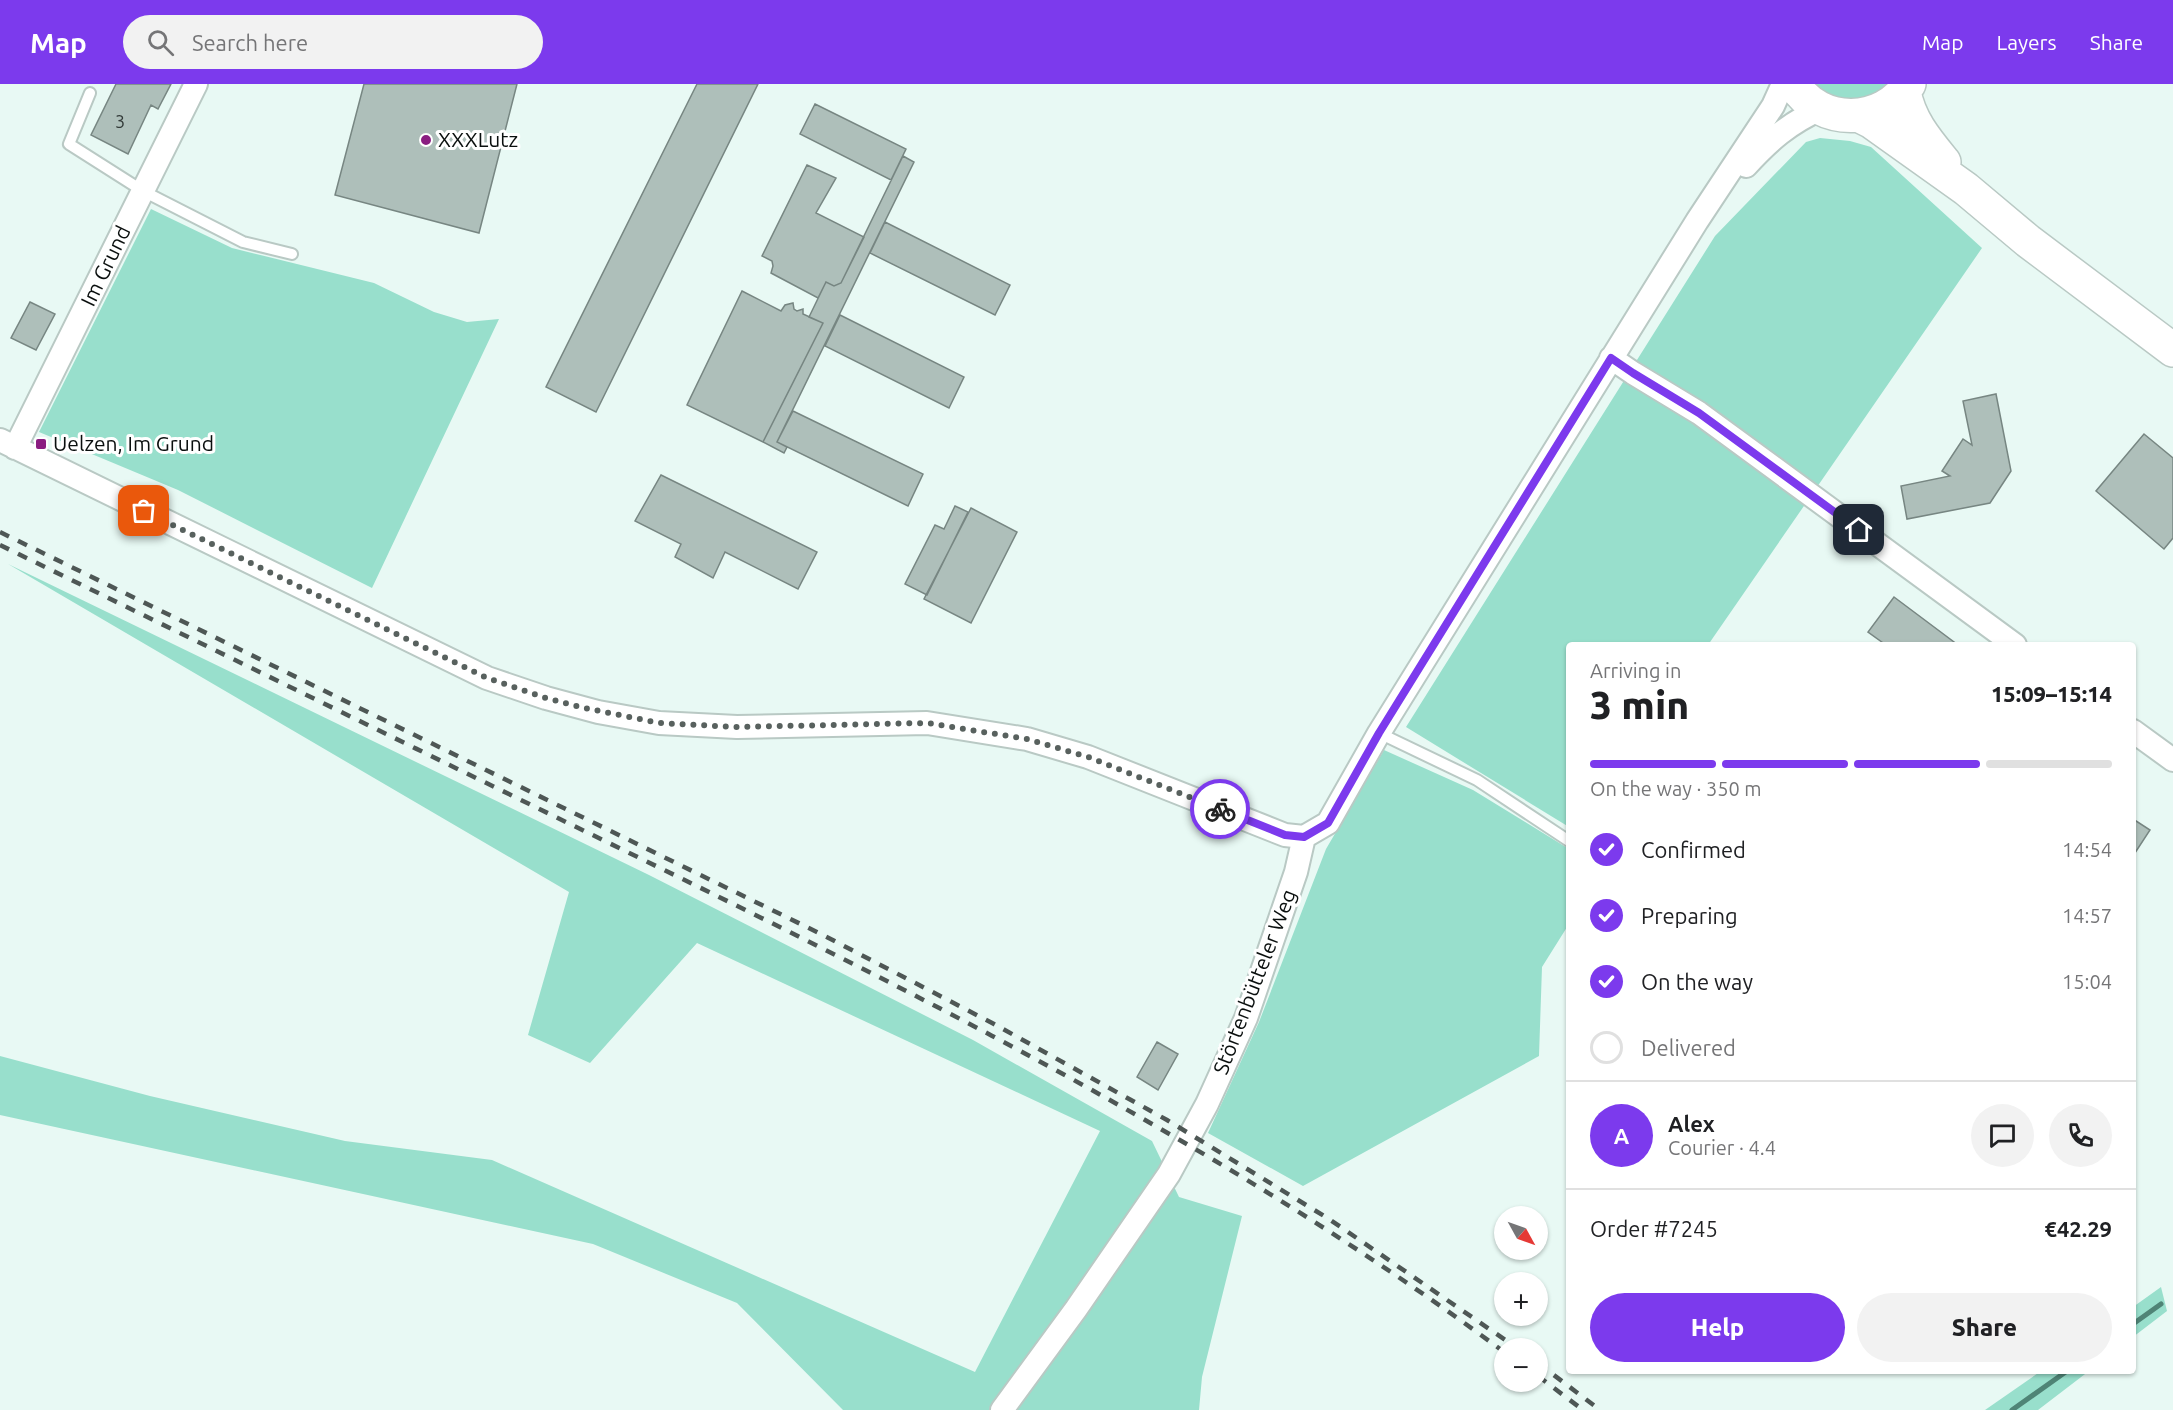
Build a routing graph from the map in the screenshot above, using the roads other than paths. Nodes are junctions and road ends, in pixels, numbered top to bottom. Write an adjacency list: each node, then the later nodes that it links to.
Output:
1 (196, 84): 9 (street, Im Grund)
2 (1783, 84): 10 (street)
3 (1794, 84): 6 (main road)
4 (1906, 88): 7 (main road); 8 (main road)
5 (90, 93): 9 (lane)
6 (1821, 109): 7 (main road); 10 (street)
7 (1860, 116): 8 (main road)
8 (1966, 189): 12 (main road)
9 (143, 191): 11 (lane); 14 (street, Im Grund)
10 (1697, 221): 13 (street)
11 (292, 254)
12 (2173, 350)
13 (1611, 358): 15 (street); 16 (street)
14 (8, 444): 19 (street)
15 (2011, 642)
16 (1379, 733): 19 (street); 20 (lane)
17 (2136, 733): 18 (street)
18 (2173, 760)
19 (1304, 837): 21 (street, Störtenbütteler Weg)
20 (1566, 839)
21 (1002, 1410)

